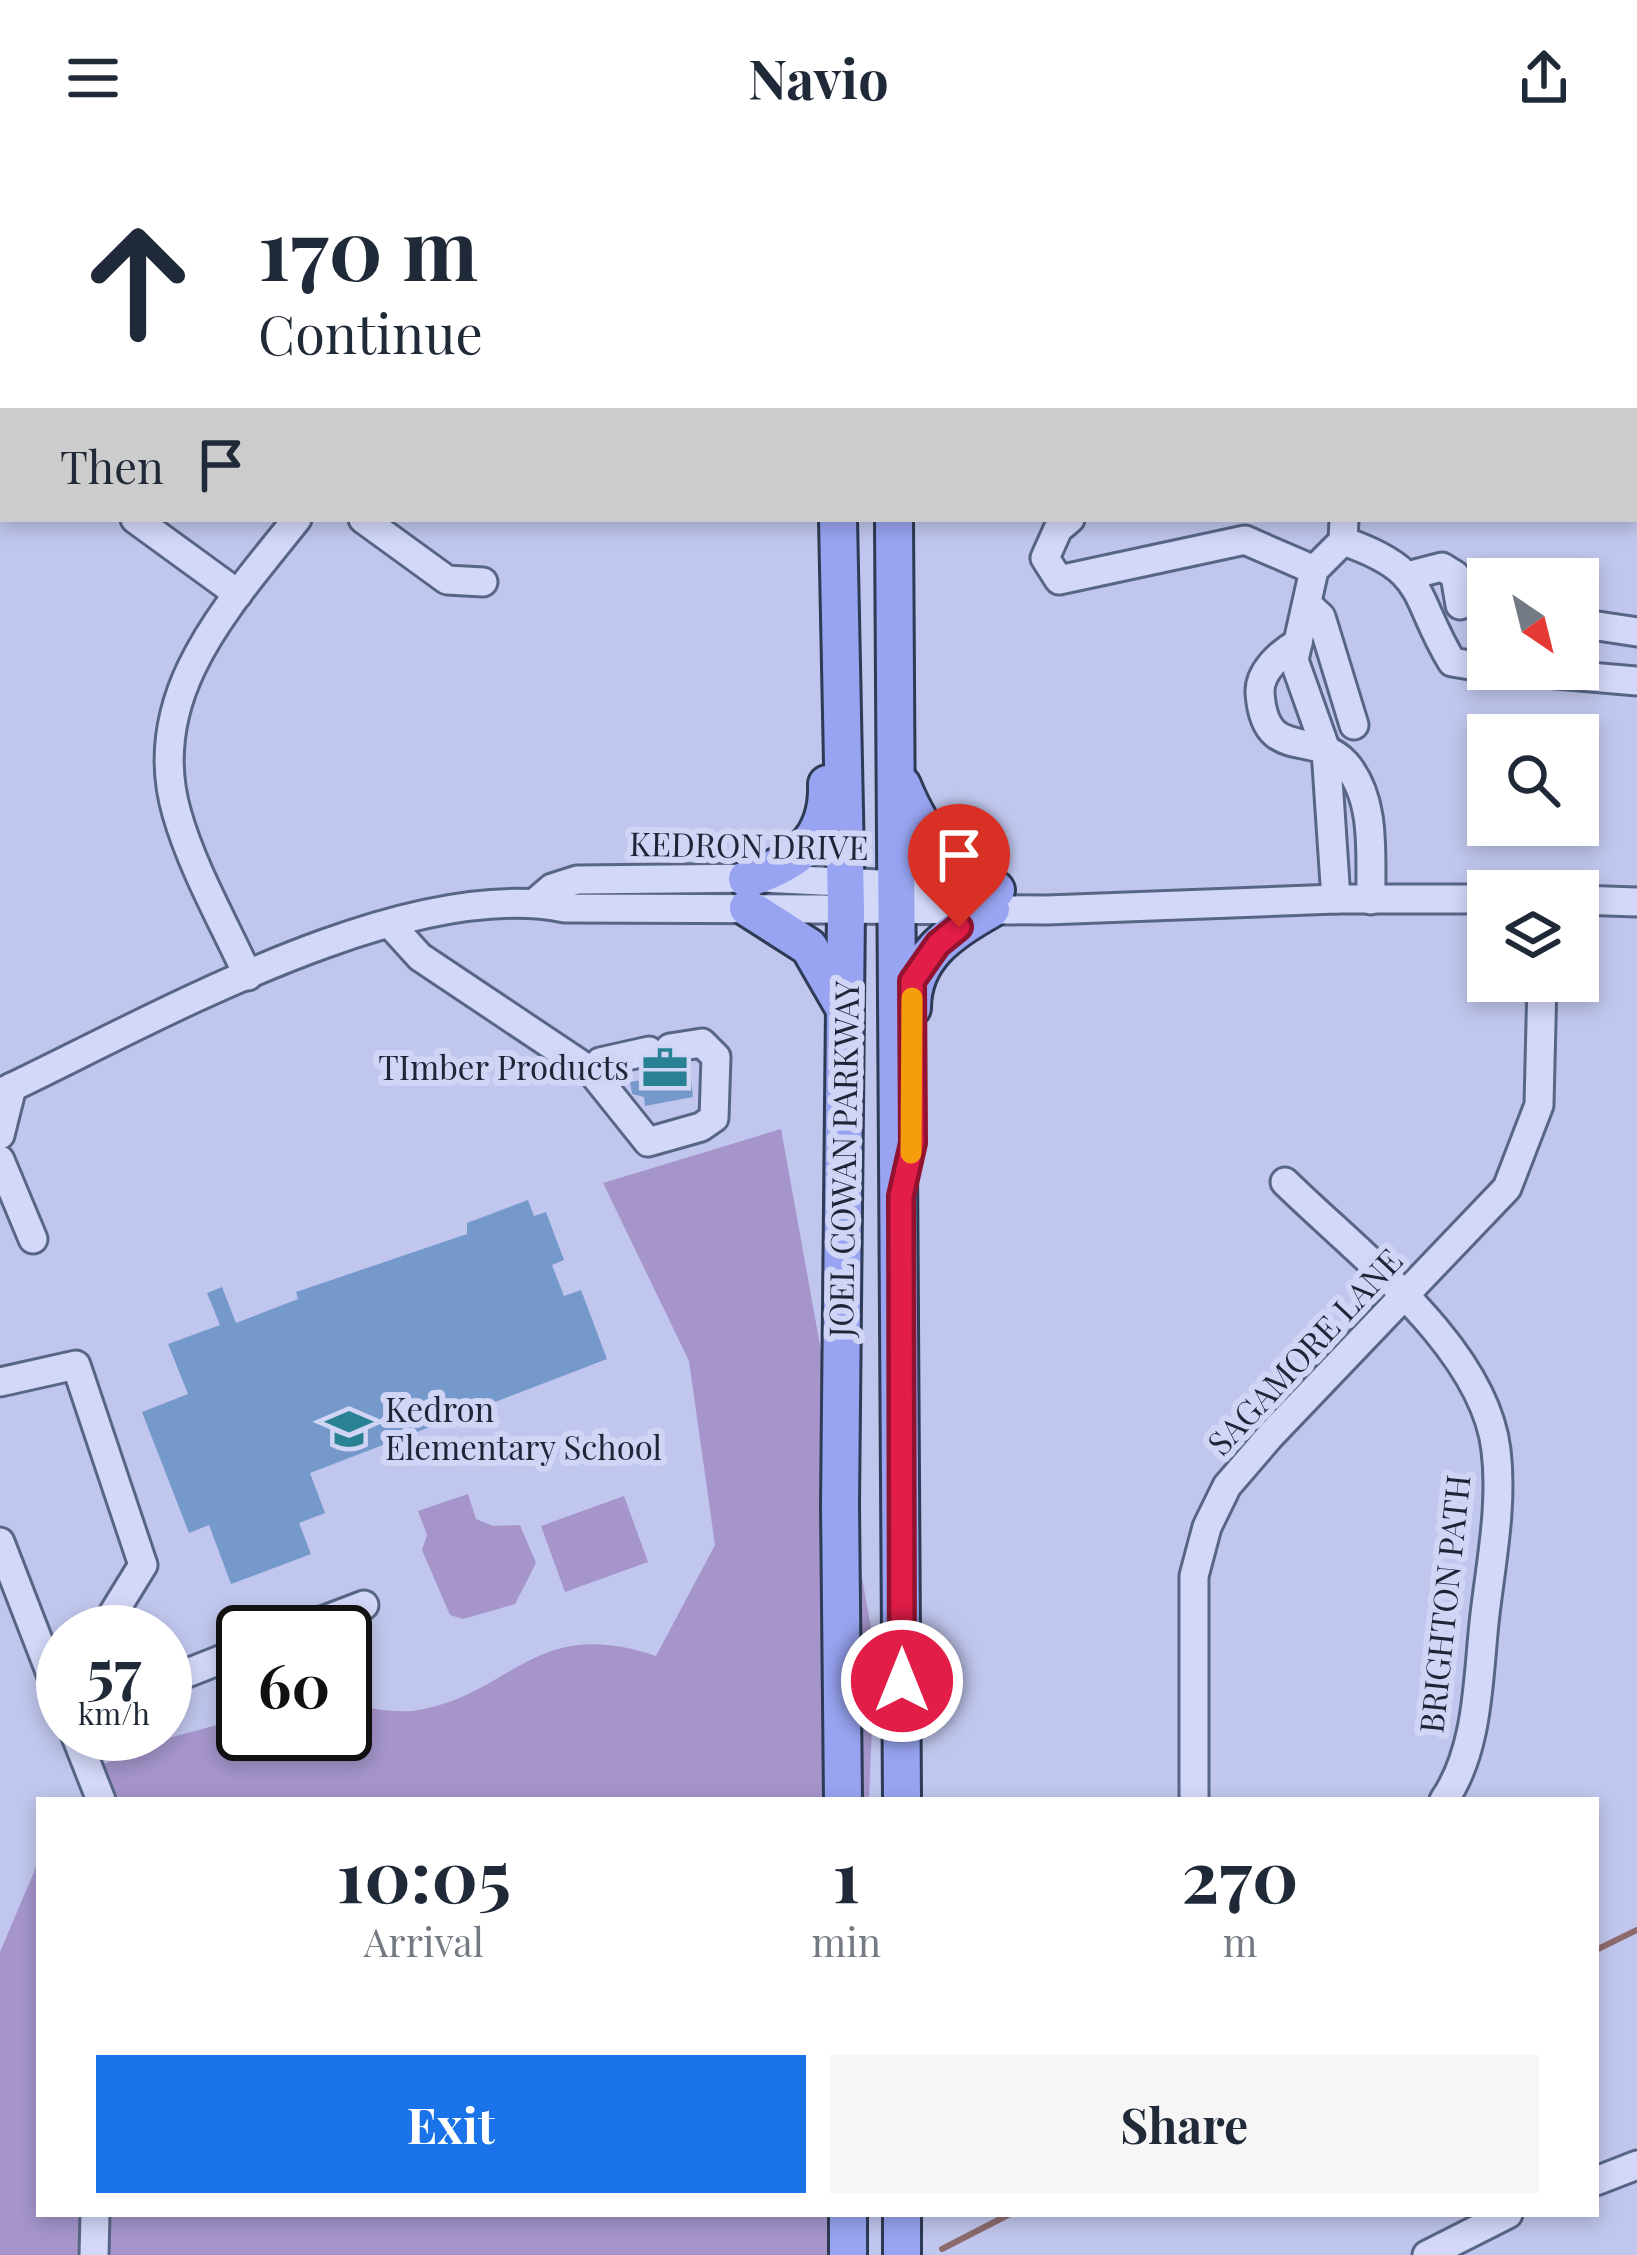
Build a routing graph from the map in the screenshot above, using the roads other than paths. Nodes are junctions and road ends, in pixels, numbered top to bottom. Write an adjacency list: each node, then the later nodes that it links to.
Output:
1 (139, 522): 11 (street)
2 (295, 522): 11 (street)
3 (367, 522): 10 (street)
4 (894, 522): 22 (main road, JOEL COWAN PARKWAY)
5 (1066, 522): 8 (street)
6 (1343, 530): 8 (street); 9 (street)
7 (840, 534): 23 (main road); 24 (main road, JOEL COWAN PARKWAY)
8 (1314, 570): 13 (street)
9 (1412, 580): 12 (street); 17 (street)
10 (483, 582)
11 (238, 594): 34 (street)
12 (1467, 595)
13 (1307, 604): 16 (street); 20 (street)
14 (1599, 626): 15 (street)
15 (1637, 632)
16 (1298, 644): 21 (street); 21 (street)
17 (1467, 664)
18 (1599, 678): 19 (street)
19 (1637, 681)
20 (1354, 725)
21 (1326, 750): 26 (street); 28 (street)
22 (896, 770): 24 (main road, JOEL COWAN PARKWAY); 25 (main road)
23 (748, 894): 24 (street, KEDRON DRIVE); 31 (street, KEDRON DRIVE); 36 (main road)
24 (872, 896): 25 (street, KEDRON DRIVE); 36 (main road, JOEL COWAN PARKWAY); 42 (main road, JOEL COWAN PARKWAY); 43 (main road)
25 (993, 899): 26 (street, KEDRON DRIVE); 42 (main road)
26 (1336, 899): 28 (street, KEDRON DRIVE)
27 (1467, 899): 28 (street, KEDRON DRIVE)
28 (1371, 900)
29 (1599, 901): 30 (street)
30 (1637, 902)
31 (431, 915): 32 (street, KEDRON DRIVE); 33 (street)
32 (390, 924): 33 (street); 34 (street, KEDRON DRIVE)
33 (435, 968): 37 (street)
34 (248, 976): 38 (street, KEDRON DRIVE)
35 (1541, 1002): 45 (street, SAGAMORE LANE)
36 (845, 1010): 52 (main road, JOEL COWAN PARKWAY)
37 (592, 1072): 37 (street)
38 (6, 1090): 39 (street)
39 (0, 1135)
40 (0, 1160): 44 (street)
41 (1285, 1182): 45 (street, BRIGHTON PATH)
42 (901, 1196): 43 (main road, JOEL COWAN PARKWAY)
43 (901, 1235): 53 (main road, JOEL COWAN PARKWAY)
44 (33, 1239)
45 (1403, 1299): 54 (street, SAGAMORE LANE); 55 (street, BRIGHTON PATH)
46 (0, 1382): 48 (street)
47 (0, 1542): 49 (street)
48 (117, 1605)
49 (36, 1613)
50 (86, 1761): 51 (street)
51 (100, 1797)
52 (843, 1797)
53 (902, 1797)
54 (1193, 1797)
55 (1445, 1797)
56 (1637, 2165): 57 (street)
57 (1599, 2180)
58 (94, 2217): 62 (street)
59 (848, 2217): 63 (main road)
60 (902, 2217): 64 (main road)
61 (1502, 2217): 65 (street)
62 (94, 2255)
63 (848, 2255)
64 (902, 2255)
65 (1427, 2255)

